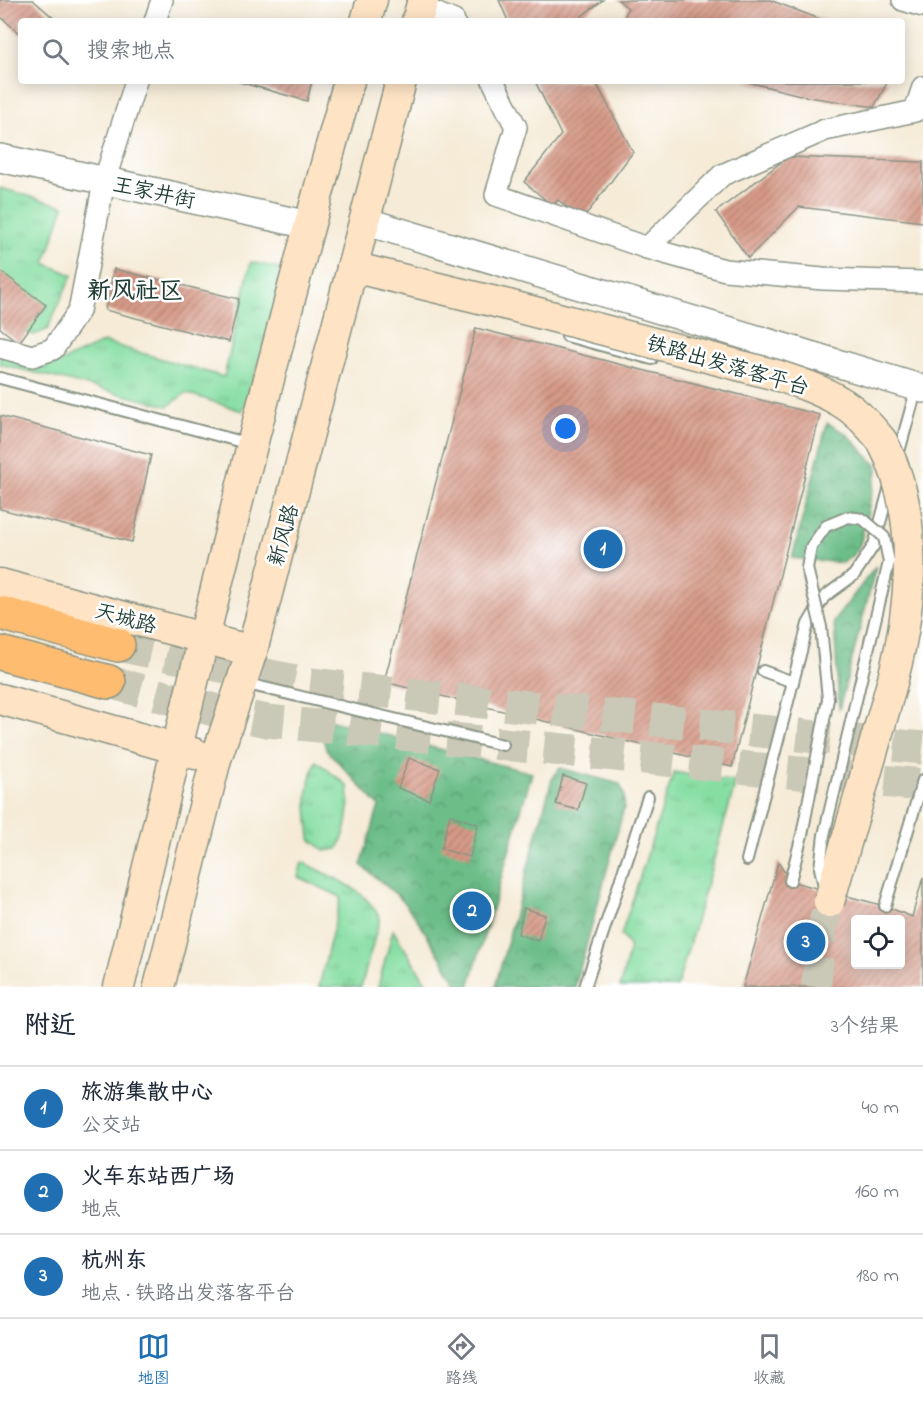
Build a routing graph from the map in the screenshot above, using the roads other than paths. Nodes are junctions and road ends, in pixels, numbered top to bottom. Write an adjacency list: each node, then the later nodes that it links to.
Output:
1 (162, 0): 6 (street)
2 (372, 0): 7 (main road)
3 (903, 0): 4 (street)
4 (923, 6)
5 (420, 9): 8 (street)
6 (156, 18)
7 (367, 18)
8 (446, 18)
9 (135, 84): 15 (street)
10 (348, 84): 17 (main road)
11 (400, 84): 16 (main road, 新风路)
12 (494, 84): 18 (street)
13 (923, 87): 18 (street)
14 (0, 158): 15 (street, 王家井街)
15 (104, 182): 17 (street, 王家井街); 23 (street)
16 (364, 221): 19 (main road, 新风路); 26 (street)
17 (309, 225): 27 (main road)
18 (647, 248): 20 (street)
19 (352, 267): 21 (lane); 32 (main road, 新风路); 46 (main road, 铁路出发落客平台, bridge)
20 (923, 282)
21 (449, 303)
22 (550, 331): 24 (lane)
23 (0, 347)
24 (652, 359)
25 (0, 378): 27 (lane)
26 (920, 388): 37 (lane)
27 (253, 445): 30 (main road)
28 (0, 584): 30 (main road, 天城路)
29 (0, 613): 31 (main road, 天城路)
30 (203, 638): 32 (main road, 天城路); 40 (main road)
31 (118, 645)
32 (252, 651): 36 (main road, 新风路)
33 (0, 653): 35 (main road)
34 (762, 671): 37 (lane)
35 (109, 682)
36 (240, 682): 39 (lane); 41 (main road, 新风路)
37 (793, 682): 44 (lane)
38 (0, 699): 40 (main road)
39 (503, 744)
40 (176, 749): 41 (main road); 48 (main road)
41 (216, 759): 49 (main road, 新风路)
42 (923, 780): 47 (lane)
43 (648, 797): 50 (lane)
44 (747, 860)
45 (790, 881): 46 (lane, bridge)
46 (829, 902)
47 (885, 906)
48 (119, 987)
49 (159, 987)
50 (585, 987)

